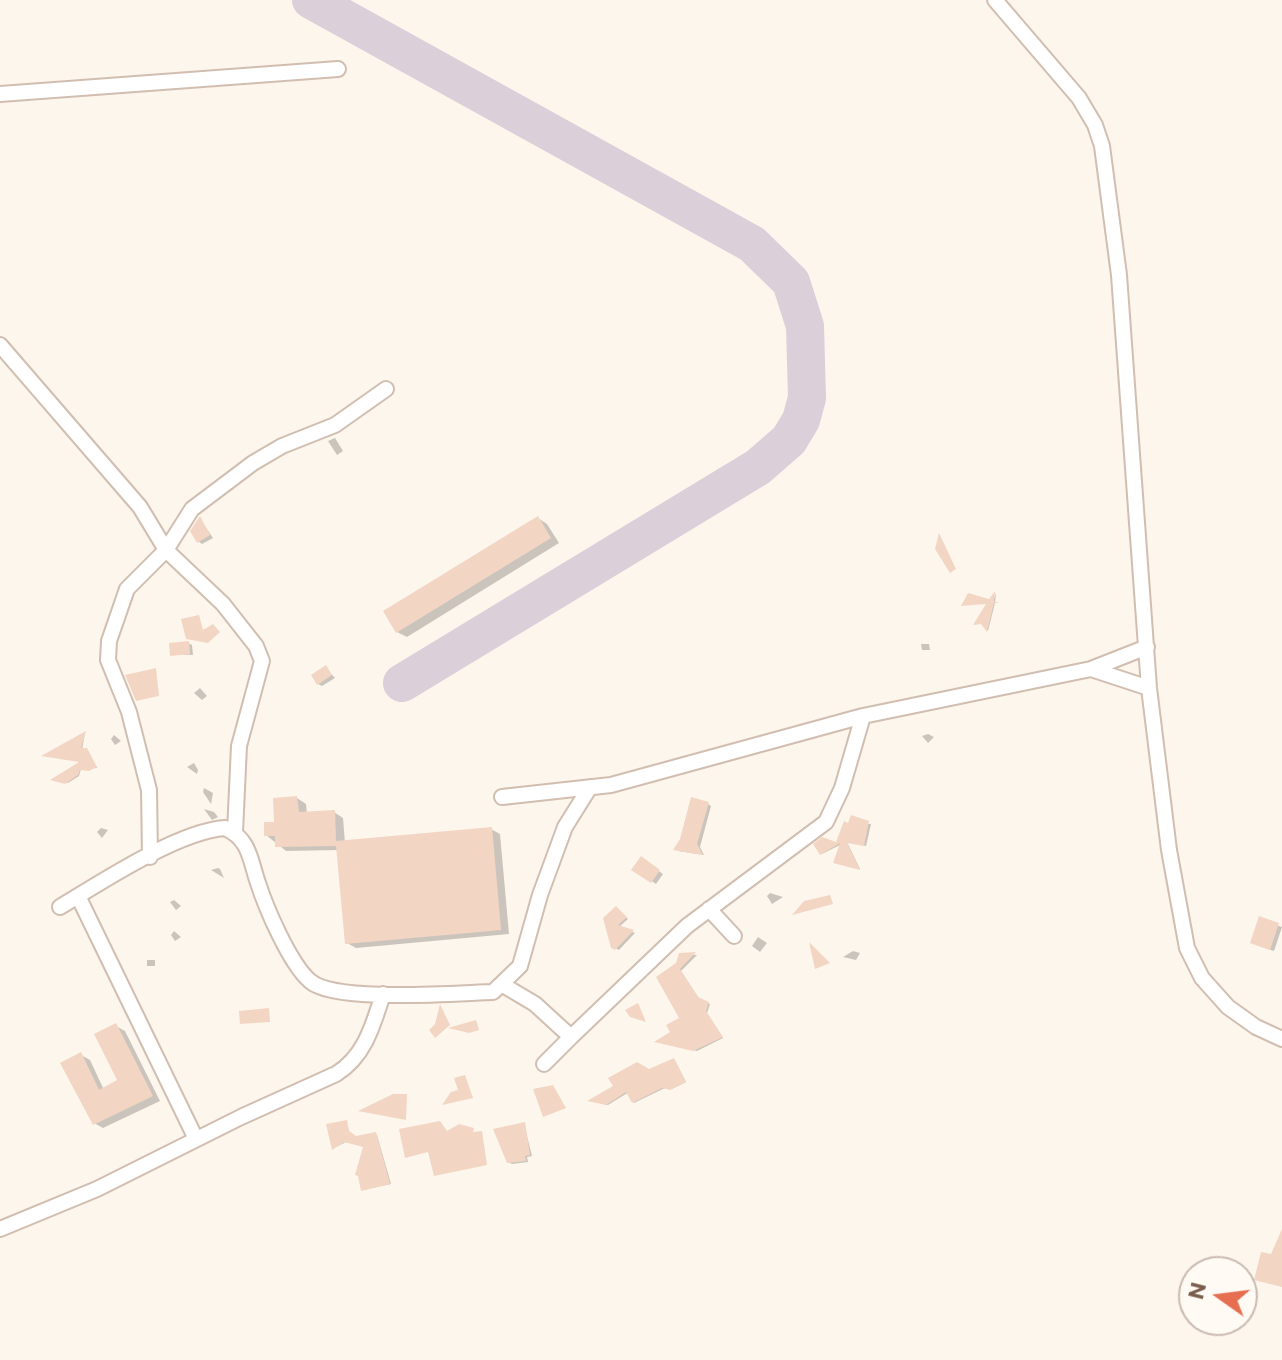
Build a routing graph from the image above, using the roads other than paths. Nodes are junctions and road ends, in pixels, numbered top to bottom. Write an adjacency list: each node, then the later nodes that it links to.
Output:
1 (995, 0): 7 (street)
2 (338, 69): 3 (street)
3 (0, 94)
4 (0, 345): 6 (street)
5 (386, 389): 6 (street)
6 (166, 550): 13 (street); 14 (street)
7 (1147, 647): 8 (street); 9 (street)
8 (1091, 669): 9 (street); 10 (street)
9 (1149, 688): 22 (street)
10 (863, 716): 11 (street); 17 (street)
11 (590, 787): 12 (street); 19 (street)
12 (502, 797)
13 (235, 832): 14 (street); 20 (street)
14 (150, 857): 15 (street)
15 (78, 896): 16 (street); 24 (street)
16 (60, 907)
17 (709, 909): 18 (street); 21 (street)
18 (734, 936)
19 (503, 985): 20 (street); 21 (street)
20 (383, 994): 24 (street)
21 (571, 1037): 23 (street)
22 (1282, 1039)
23 (544, 1064)
24 (196, 1139): 25 (street)
25 (0, 1229)

